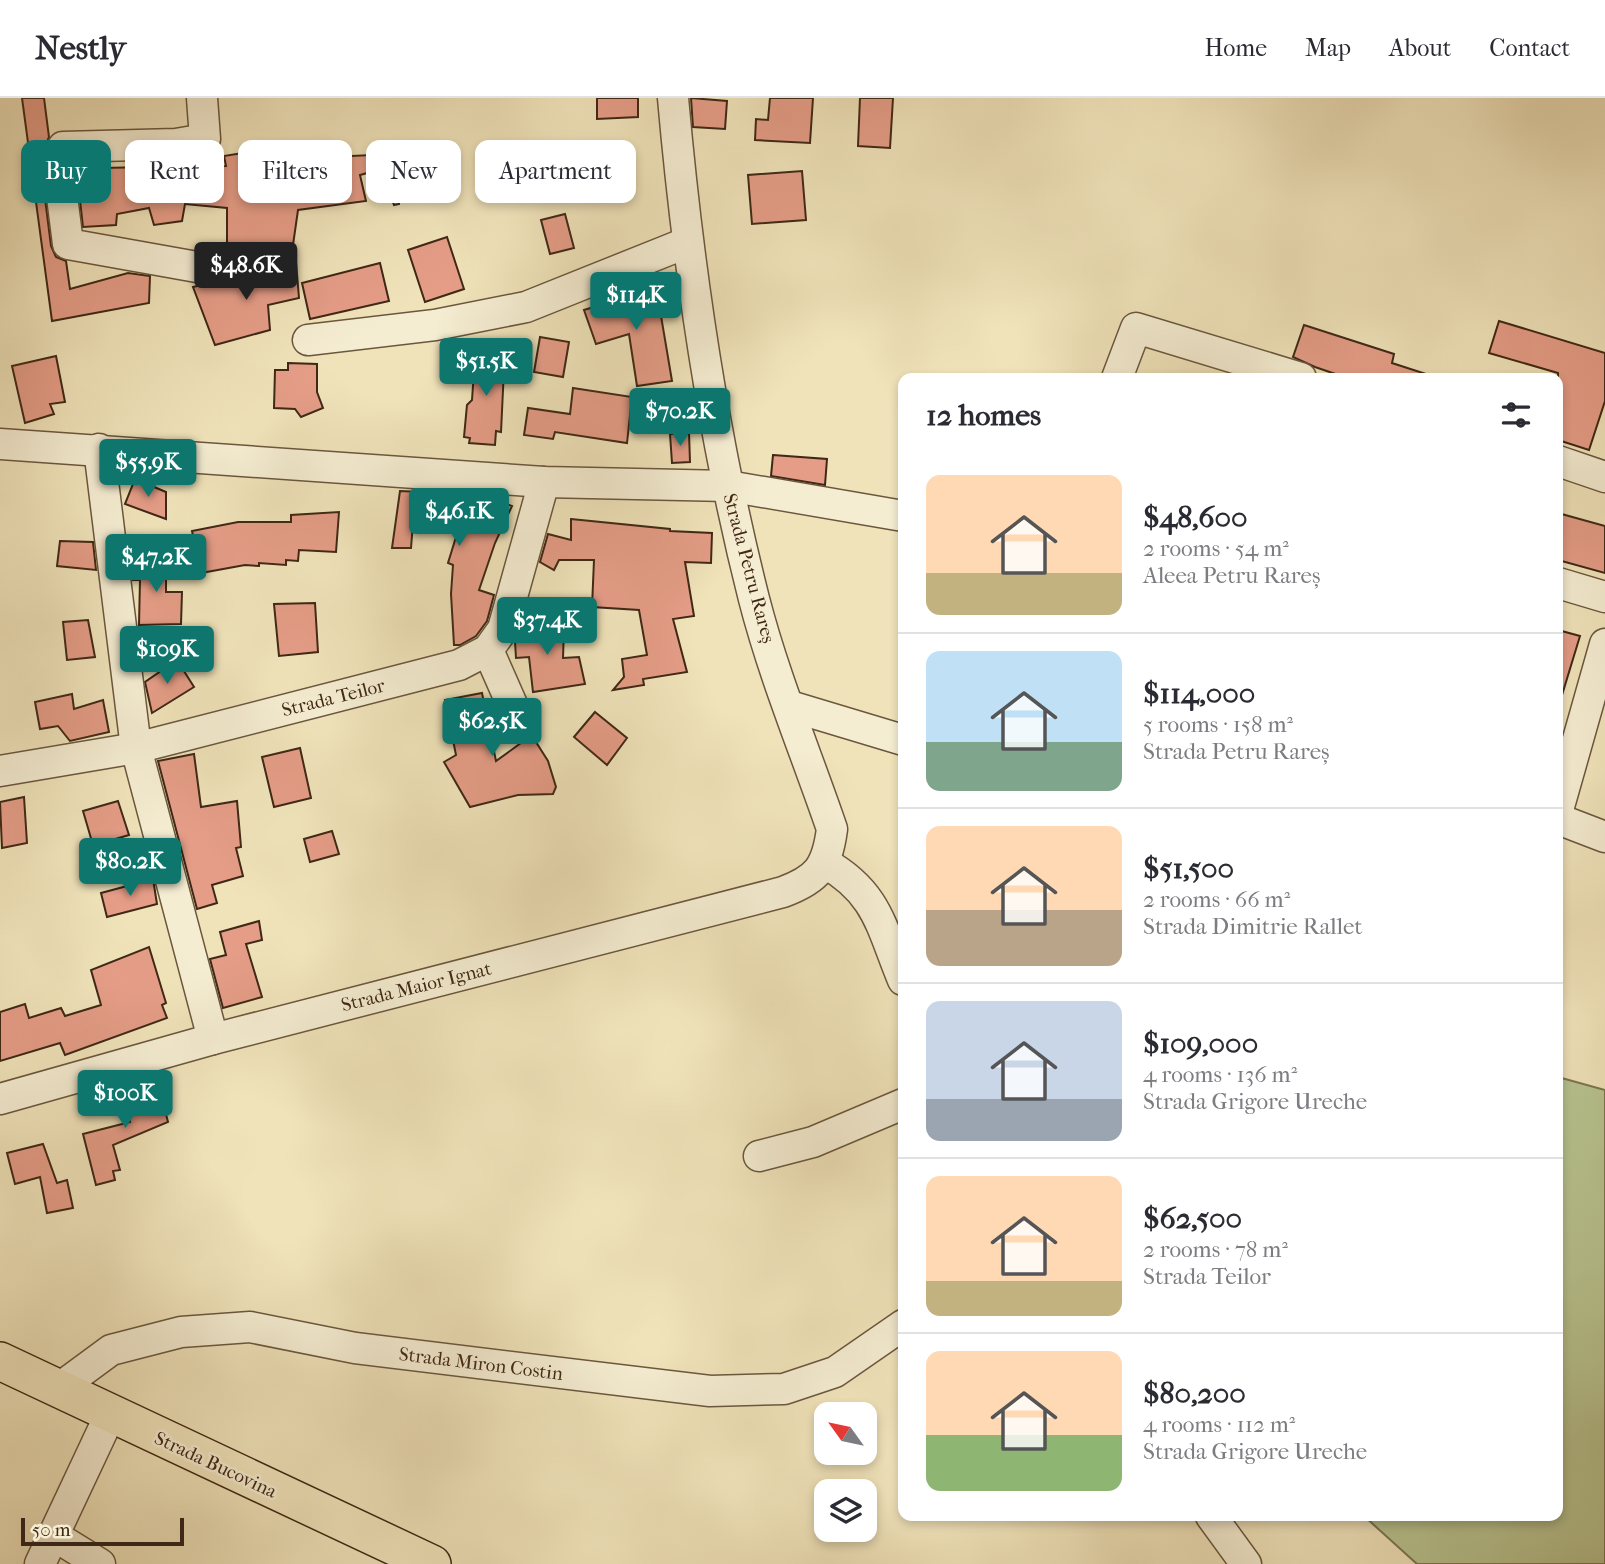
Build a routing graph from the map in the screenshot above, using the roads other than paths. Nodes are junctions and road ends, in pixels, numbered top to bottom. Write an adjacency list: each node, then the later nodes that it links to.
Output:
1 (202, 98): 4 (street)
2 (673, 98): 3 (street, Strada Petru Rareș)
3 (686, 243): 5 (street); 13 (street, Strada Petru Rareș)
4 (197, 267)
5 (307, 340)
6 (1119, 373): 7 (street)
7 (1284, 373)
8 (0, 444): 9 (street)
9 (99, 449): 12 (street); 22 (street)
10 (1563, 463): 11 (street)
11 (1605, 477)
12 (544, 482): 13 (street); 18 (street)
13 (728, 486): 14 (street); 19 (street, Strada Petru Rareș)
14 (898, 515)
15 (1563, 584): 16 (street)
16 (1605, 597)
17 (1605, 644): 24 (street)
18 (488, 650): 20 (street); 22 (street, Strada Teilor)
19 (790, 706): 21 (street); 27 (street, Strada Petru Rareș)
20 (521, 725)
21 (898, 738)
22 (136, 748): 23 (street, Strada Teilor); 29 (street)
23 (0, 771)
24 (1563, 792)
25 (1563, 821): 26 (street)
26 (1605, 836)
27 (825, 863): 28 (street); 29 (street, Strada Maior Ignat)
28 (898, 968)
29 (213, 1039): 30 (street, Strada Maior Ignat)
30 (0, 1099)
31 (898, 1106): 32 (street)
32 (759, 1156)
33 (898, 1328): 35 (street, Strada Miron Costin)
34 (0, 1361): 35 (main road, Strada Bucovina)
35 (58, 1389): 36 (main road, Strada Bucovina)
36 (110, 1415): 38 (street); 41 (main road, Strada Bucovina)
37 (1215, 1521): 42 (street)
38 (53, 1535): 39 (street); 40 (street)
39 (40, 1564)
40 (100, 1564)
41 (432, 1564)
42 (1246, 1564)

